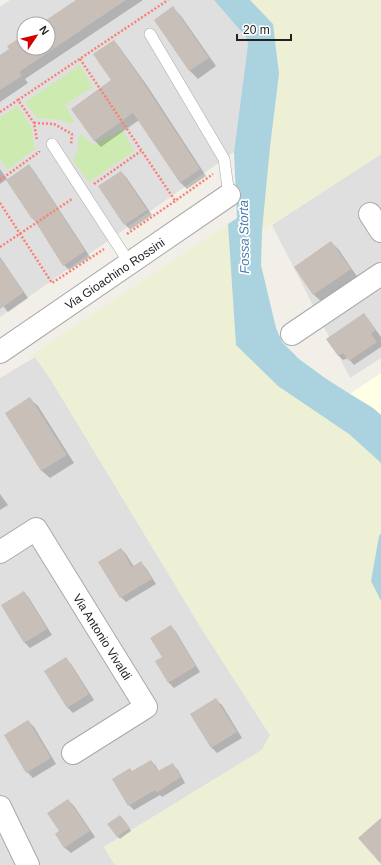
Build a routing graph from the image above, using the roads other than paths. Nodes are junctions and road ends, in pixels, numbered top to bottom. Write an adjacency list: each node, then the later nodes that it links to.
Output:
1 (150, 34): 3 (lane)
2 (52, 144): 4 (lane)
3 (230, 195): 4 (street, Via Gioachino Rossini)
4 (130, 264): 7 (street, Via Gioachino Rossini)
5 (381, 274): 6 (street)
6 (292, 334)
7 (0, 352)
8 (0, 552): 9 (street, Via Antonio Vivaldi)
9 (73, 753)
10 (0, 807): 11 (street)
11 (25, 864)

